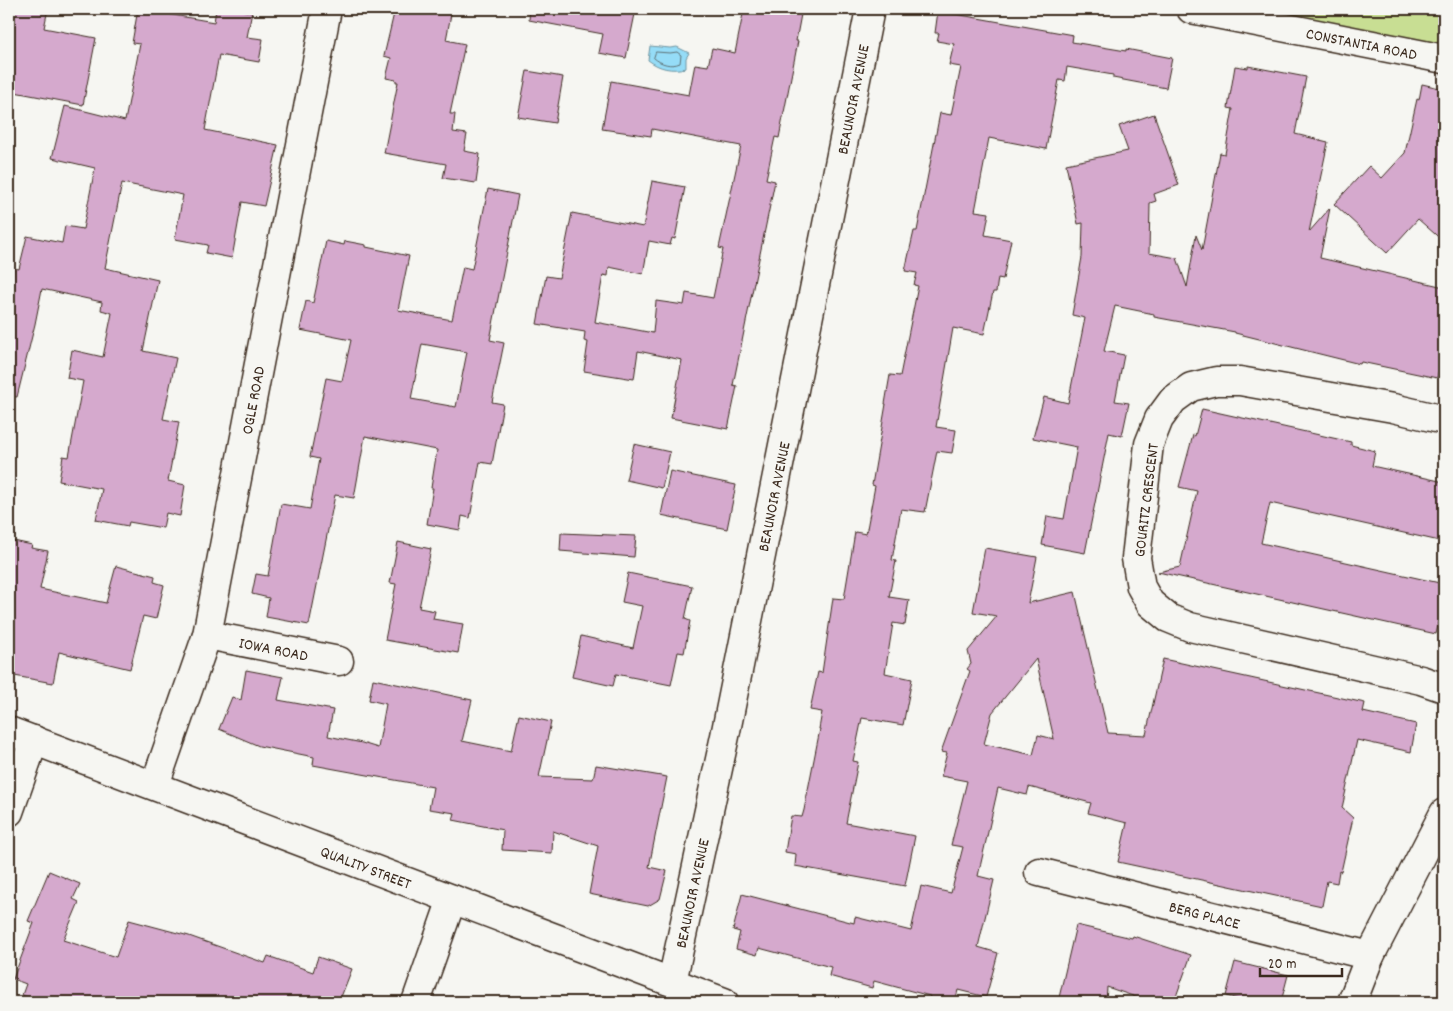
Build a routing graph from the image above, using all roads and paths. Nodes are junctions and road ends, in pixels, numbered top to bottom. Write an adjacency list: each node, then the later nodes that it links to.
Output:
1 (327, 9): 6 (street, OGLE ROAD)
2 (870, 9): 17 (street, BEAUNOIR AVENUE)
3 (1206, 10): 4 (street, CONSTANTIA ROAD)
4 (1444, 59)
5 (1444, 420): 8 (street, GOURITZ CRESCENT)
6 (207, 635): 7 (street, IOWA ROAD); 11 (street, OGLE ROAD)
7 (339, 661)
8 (1444, 688)
9 (9, 731): 10 (street, QUALITY STREET)
10 (34, 740): 11 (street, QUALITY STREET); 12 (street)
11 (155, 785): 15 (street, QUALITY STREET)
12 (9, 812)
13 (1444, 813): 16 (street)
14 (1039, 872): 16 (street, BERG PLACE)
15 (452, 899): 17 (street, QUALITY STREET); 18 (street)
16 (1370, 956): 20 (street)
17 (672, 982): 19 (street, QUALITY STREET)
18 (416, 1002)
19 (724, 1002)
20 (1352, 1002)

